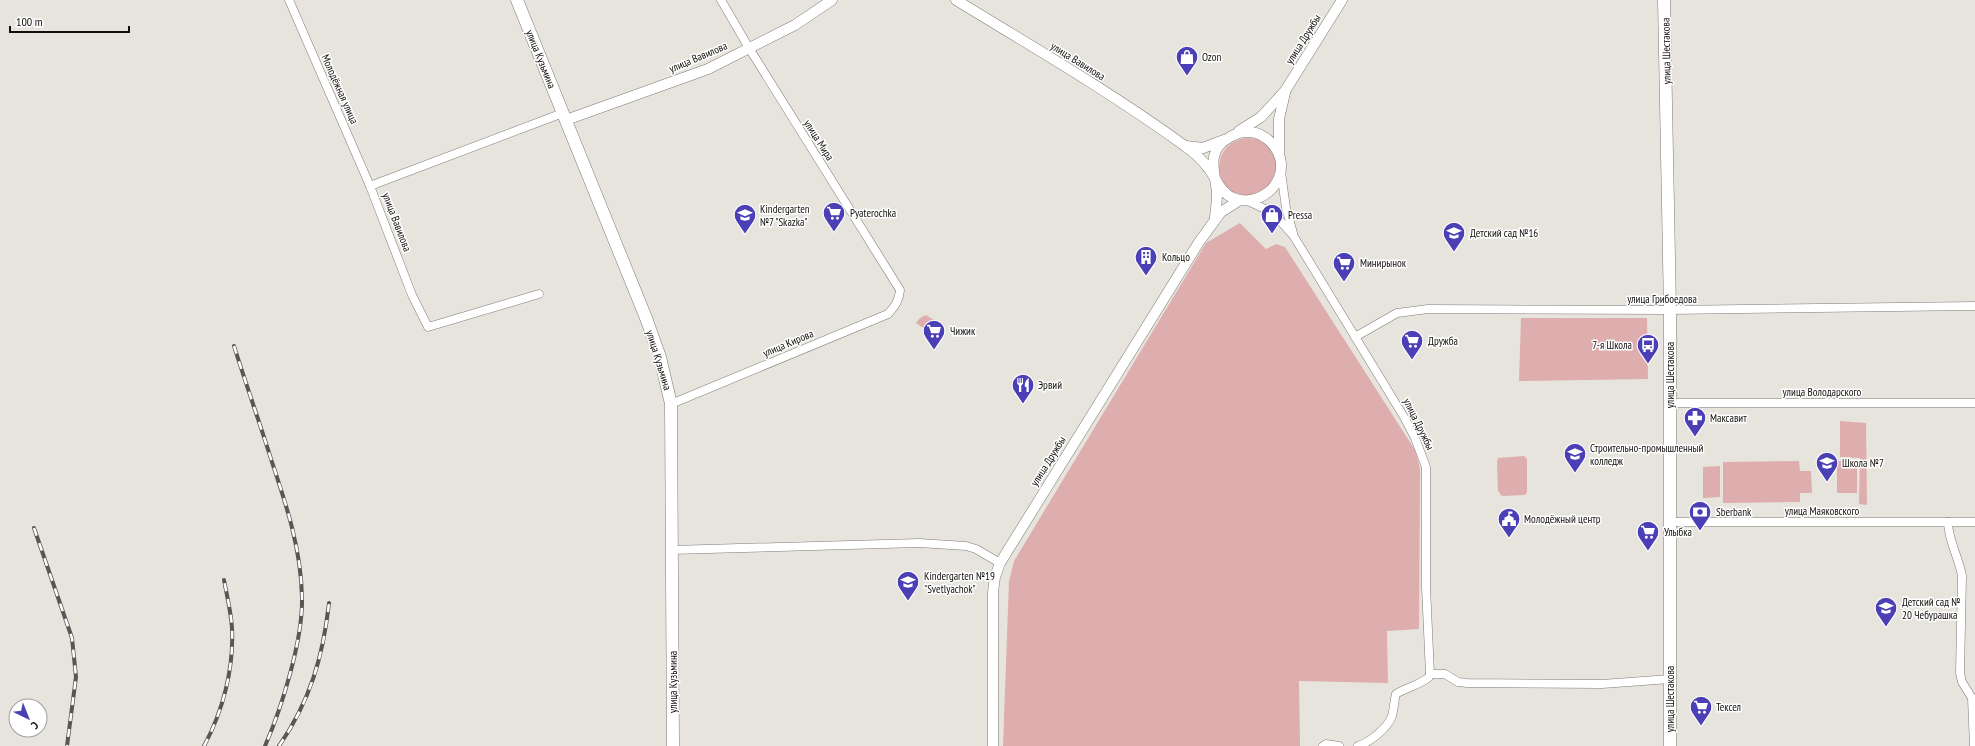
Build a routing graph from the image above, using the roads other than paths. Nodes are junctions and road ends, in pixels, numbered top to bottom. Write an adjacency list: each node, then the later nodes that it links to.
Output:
1 (289, 0): 16 (street, Молодёжная улица)
2 (516, 0): 10 (main road, улица Кузьмина)
3 (721, 0): 8 (street, улица Мира)
4 (832, 0): 8 (street, улица Вавилова)
5 (956, 0): 12 (street, улица Вавилова)
6 (1342, 0): 9 (street, улица Дружбы)
7 (1665, 2): 23 (main road, улица Шестакова)
8 (749, 48): 10 (street, улица Вавилова); 20 (street, улица Мира)
9 (1285, 91): 11 (street); 13 (street)
10 (564, 117): 16 (street, улица Вавилова); 27 (main road, улица Кузьмина)
11 (1230, 137): 12 (street); 13 (street); 15 (street)
12 (1185, 146): 15 (street, улица Вавилова)
13 (1279, 154): 14 (street)
14 (1281, 169): 17 (street); 19 (street)
15 (1214, 176): 17 (street); 18 (street)
16 (370, 186): 21 (street, улица Вавилова)
17 (1244, 200): 18 (street); 19 (street)
18 (1215, 217): 32 (street, улица Дружбы)
19 (1294, 236): 24 (street, улица Дружбы)
20 (900, 290): 27 (street, улица Кирова)
21 (539, 294)
22 (1975, 306): 23 (street, улица Грибоедова)
23 (1670, 310): 24 (street, улица Грибоедова); 25 (main road, улица Шестакова)
24 (1355, 337): 33 (street, улица Дружбы)
25 (1670, 403): 26 (street, улица Володарского); 28 (main road, улица Шестакова)
26 (1975, 403)
27 (671, 404): 31 (main road, улица Кузьмина)
28 (1670, 522): 29 (street, улица Маяковского); 34 (main road, улица Шестакова)
29 (1948, 522): 30 (street, улица Маяковского); 41 (street)
30 (1975, 522)
31 (672, 550): 32 (street); 35 (main road, улица Кузьмина)
32 (1000, 563): 36 (street, улица Дружбы)
33 (1430, 674): 34 (street); 39 (street)
34 (1670, 679): 40 (main road, улица Шестакова)
35 (673, 746)
36 (993, 746)
37 (1323, 746): 38 (street)
38 (1339, 746)
39 (1358, 746)
40 (1670, 746)
41 (1974, 746)

